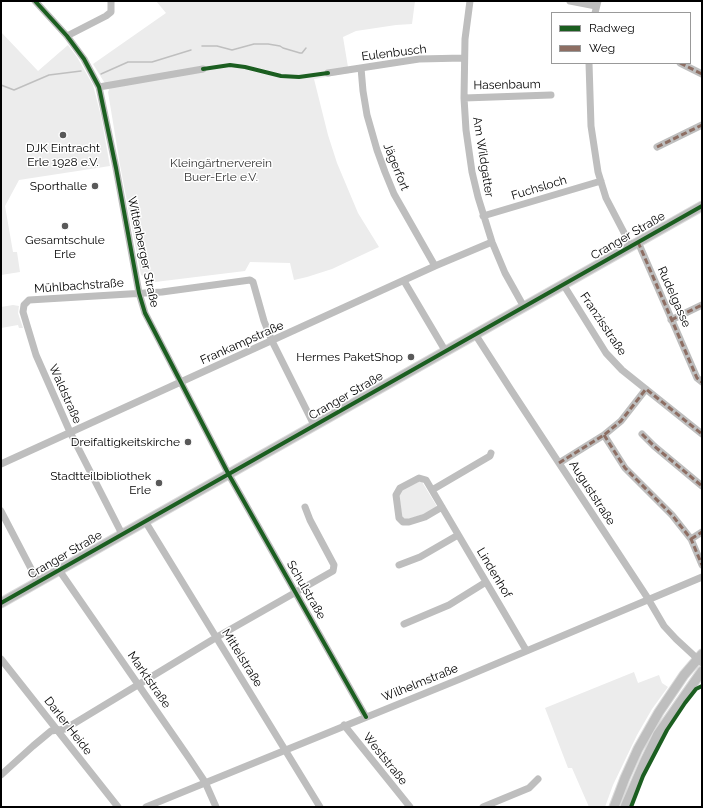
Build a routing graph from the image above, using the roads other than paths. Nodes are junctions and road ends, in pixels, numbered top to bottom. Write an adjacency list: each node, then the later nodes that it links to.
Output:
1 (34, 1): 6 (street, Wittenberger Straße)
2 (111, 1): 6 (street)
3 (470, 1): 7 (street, Am Wildgatter)
4 (570, 1): 5 (street)
5 (596, 7)
6 (67, 36): 14 (street, Wittenberger Straße)
7 (464, 58): 10 (street, Eulenbusch); 16 (street, Am Wildgatter)
8 (589, 64): 19 (street, Rudelgasse)
9 (682, 64): 13 (street)
10 (361, 68): 12 (street, Eulenbusch); 24 (street, Jägerfort)
11 (203, 69): 14 (street)
12 (328, 73)
13 (702, 74)
14 (99, 87): 27 (street, Wittenberger Straße)
15 (551, 95): 16 (street, Hasenbaum)
16 (464, 98): 21 (street, Am Wildgatter)
17 (702, 125): 18 (street)
18 (657, 147)
19 (601, 181): 21 (street, Fuchsloch); 23 (street, Rudelgasse)
20 (702, 206): 23 (main road, Cranger Straße)
21 (483, 216): 22 (street, Am Wildgatter)
22 (492, 242): 24 (street, Frankampstraße); 30 (street, Am Wildgatter)
23 (634, 244): 26 (main road, Cranger Straße); 31 (street, Rudelgasse)
24 (435, 266): 25 (street, Frankampstraße)
25 (404, 281): 33 (street, Frankampstraße); 34 (street)
26 (563, 284): 30 (main road, Cranger Straße); 37 (street, Franzisstraße)
27 (139, 293): 28 (street, Mühlbachstraße); 33 (street, Mühlbachstraße); 36 (street, Wittenberger Straße)
28 (26, 302): 39 (street, Waldstraße)
29 (702, 305): 31 (street)
30 (524, 307): 32 (main road, Cranger Straße)
31 (672, 320): 35 (street, Rudelgasse)
32 (475, 334): 34 (main road, Cranger Straße); 44 (street, Auguststraße)
33 (272, 341): 36 (street, Frankampstraße); 38 (street)
34 (446, 352): 38 (main road, Cranger Straße)
35 (702, 382)
36 (181, 383): 39 (street, Frankampstraße); 46 (street, Wittenberger Straße)
37 (646, 389): 41 (street, Franzisstraße); 42 (street)
38 (314, 426): 46 (main road, Cranger Straße)
39 (70, 432): 45 (street, Frankampstraße); 54 (street, Waldstraße)
40 (642, 434): 47 (street)
41 (702, 434)
42 (604, 435): 44 (street); 56 (street)
43 (492, 453): 48 (street)
44 (559, 463): 64 (street, Auguststraße)
45 (1, 464)
46 (228, 474): 52 (main road, Cranger Straße); 63 (street, Schulstraße)
47 (702, 486)
48 (432, 490): 50 (street, Lindenhof); 50 (street, Lindenhof)
49 (305, 507): 63 (street)
50 (442, 507): 55 (street, Lindenhof)
51 (1, 511): 61 (street)
52 (145, 521): 54 (main road, Cranger Straße); 67 (street, Mittelstraße)
53 (702, 532): 56 (street)
54 (122, 534): 59 (main road, Cranger Straße)
55 (458, 535): 57 (street); 62 (street, Lindenhof)
56 (691, 539): 58 (street)
57 (399, 565)
58 (702, 565)
59 (59, 570): 61 (main road, Cranger Straße); 72 (street, Marktstraße)
60 (702, 577): 64 (street, Wilhelmstraße)
61 (38, 582): 65 (main road, Cranger Straße)
62 (486, 582): 66 (street); 68 (street, Lindenhof)
63 (296, 592): 67 (street); 73 (street, Schulstraße)
64 (649, 600): 68 (street, Wilhelmstraße); 69 (street, Auguststraße)
65 (1, 603)
66 (404, 624)
67 (217, 637): 72 (street); 76 (street, Mittelstraße)
68 (526, 650): 73 (street, Wilhelmstraße)
69 (700, 658): 86 (main road)
70 (1, 659): 75 (street, Darler Heide)
71 (702, 671): 87 (main road)
72 (139, 684): 75 (street); 79 (street, Marktstraße)
73 (366, 717): 74 (street, Wilhelmstraße)
74 (344, 725): 76 (street, Wilhelmstraße); 84 (street, Weststraße)
75 (58, 731): 77 (street); 80 (street, Darler Heide)
76 (285, 749): 79 (street, Wilhelmstraße); 83 (street, Mittelstraße)
77 (1, 775)
78 (538, 779): 85 (street)
79 (205, 782): 81 (street, Wilhelmstraße); 82 (street, Marktstraße)
80 (118, 807)
81 (146, 807)
82 (216, 807)
83 (320, 807)
84 (410, 807)
85 (483, 807)
86 (614, 807)
87 (625, 807)

